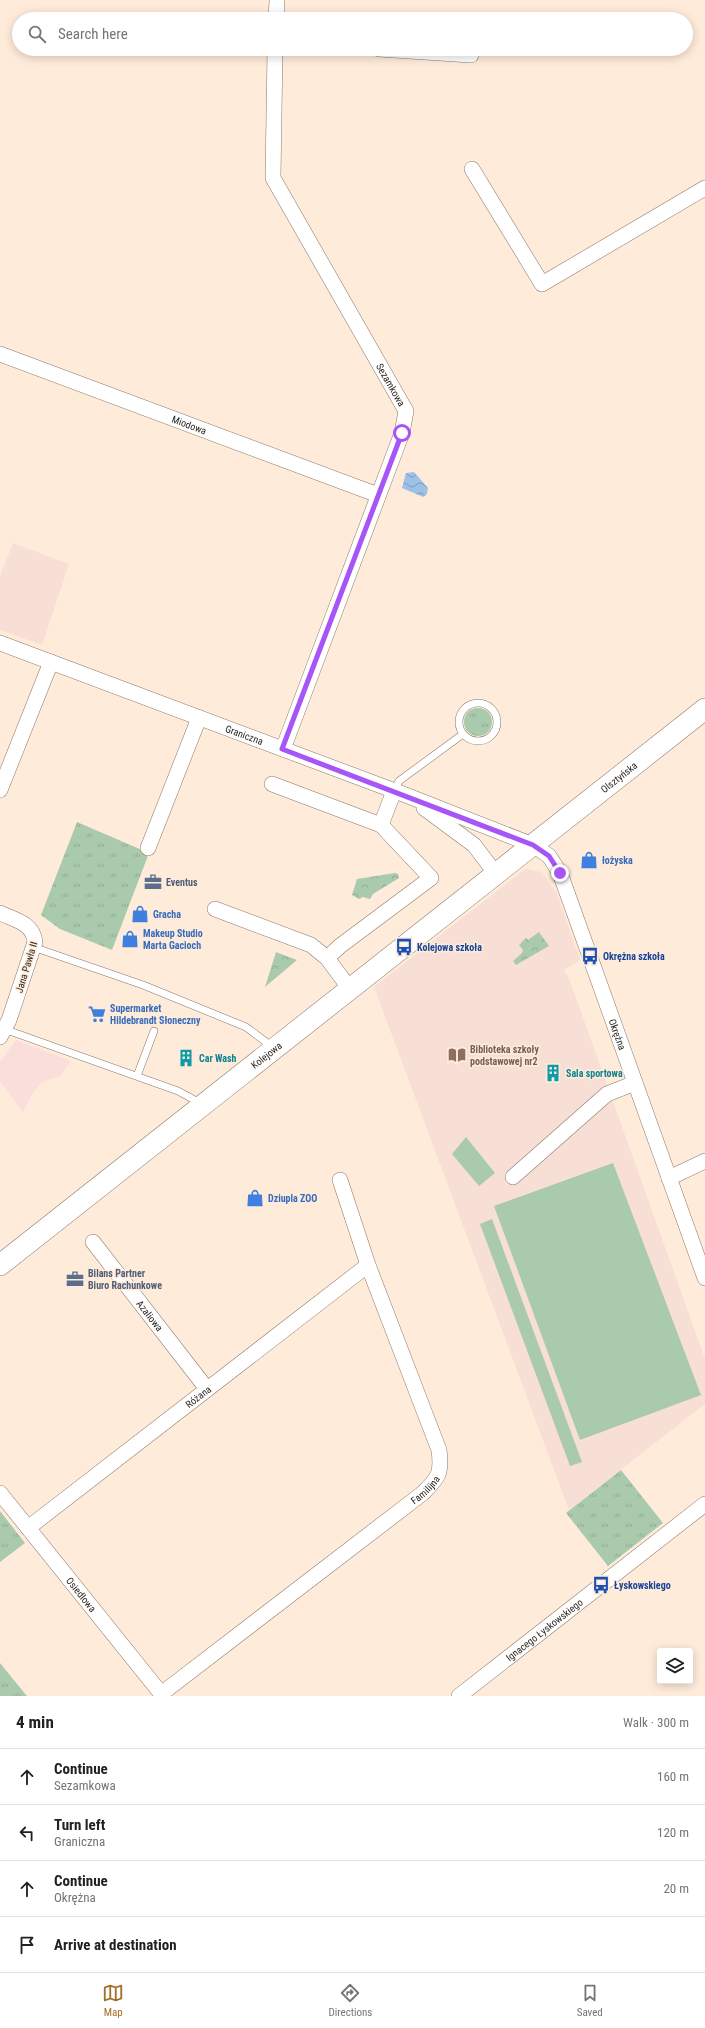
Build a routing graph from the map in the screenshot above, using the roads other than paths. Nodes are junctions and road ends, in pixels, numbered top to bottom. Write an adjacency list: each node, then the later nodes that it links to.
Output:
1 (277, 0): 2 (street)
2 (276, 12)
3 (275, 56): 7 (street, Sezamkowa)
4 (472, 169): 5 (street)
5 (705, 188)
6 (0, 354): 7 (street, Miodowa)
7 (378, 495): 13 (street, Sezamkowa)
8 (0, 643): 9 (street, Graniczna)
9 (51, 662): 11 (street, Graniczna); 15 (street)
10 (705, 709): 18 (street, Olsztyńska)
11 (199, 718): 13 (street, Graniczna); 19 (street)
12 (463, 734): 12 (lane); 16 (lane)
13 (282, 749): 16 (street, Graniczna)
14 (272, 784): 17 (street)
15 (0, 790)
16 (399, 792): 17 (street); 18 (street, Graniczna); 20 (street, Graniczna)
17 (382, 826): 24 (street)
18 (533, 845): 20 (street, Kolejowa); 30 (street, Okrężna)
19 (148, 848)
20 (496, 874): 25 (street, Kolejowa)
21 (215, 909): 24 (street)
22 (0, 913): 23 (street, Jana Pawła II)
23 (34, 947): 27 (street, Jana Pawła II); 28 (lane)
24 (327, 958): 25 (street)
25 (350, 989): 28 (street, Kolejowa)
26 (154, 1031): 29 (lane)
27 (2, 1033): 29 (lane)
28 (274, 1048): 31 (street, Kolejowa)
29 (137, 1076): 31 (lane)
30 (635, 1082): 33 (street); 34 (street, Okrężna)
31 (204, 1105): 37 (street, Kolejowa)
32 (705, 1161): 34 (street)
33 (513, 1177)
34 (669, 1178): 39 (street, Okrężna)
35 (340, 1180): 38 (street, Familijna)
36 (93, 1242): 40 (street, Azaliowa)
37 (0, 1265)
38 (368, 1265): 40 (street, Różana); 44 (street, Familijna)
39 (705, 1278)
40 (207, 1389): 43 (street, Różana)
41 (0, 1493): 43 (street, Osiedlowa)
42 (705, 1504): 45 (street, Ignacego Łyskowskiego)
43 (28, 1528): 44 (street, Osiedlowa)
44 (162, 1695)
45 (459, 1696)

